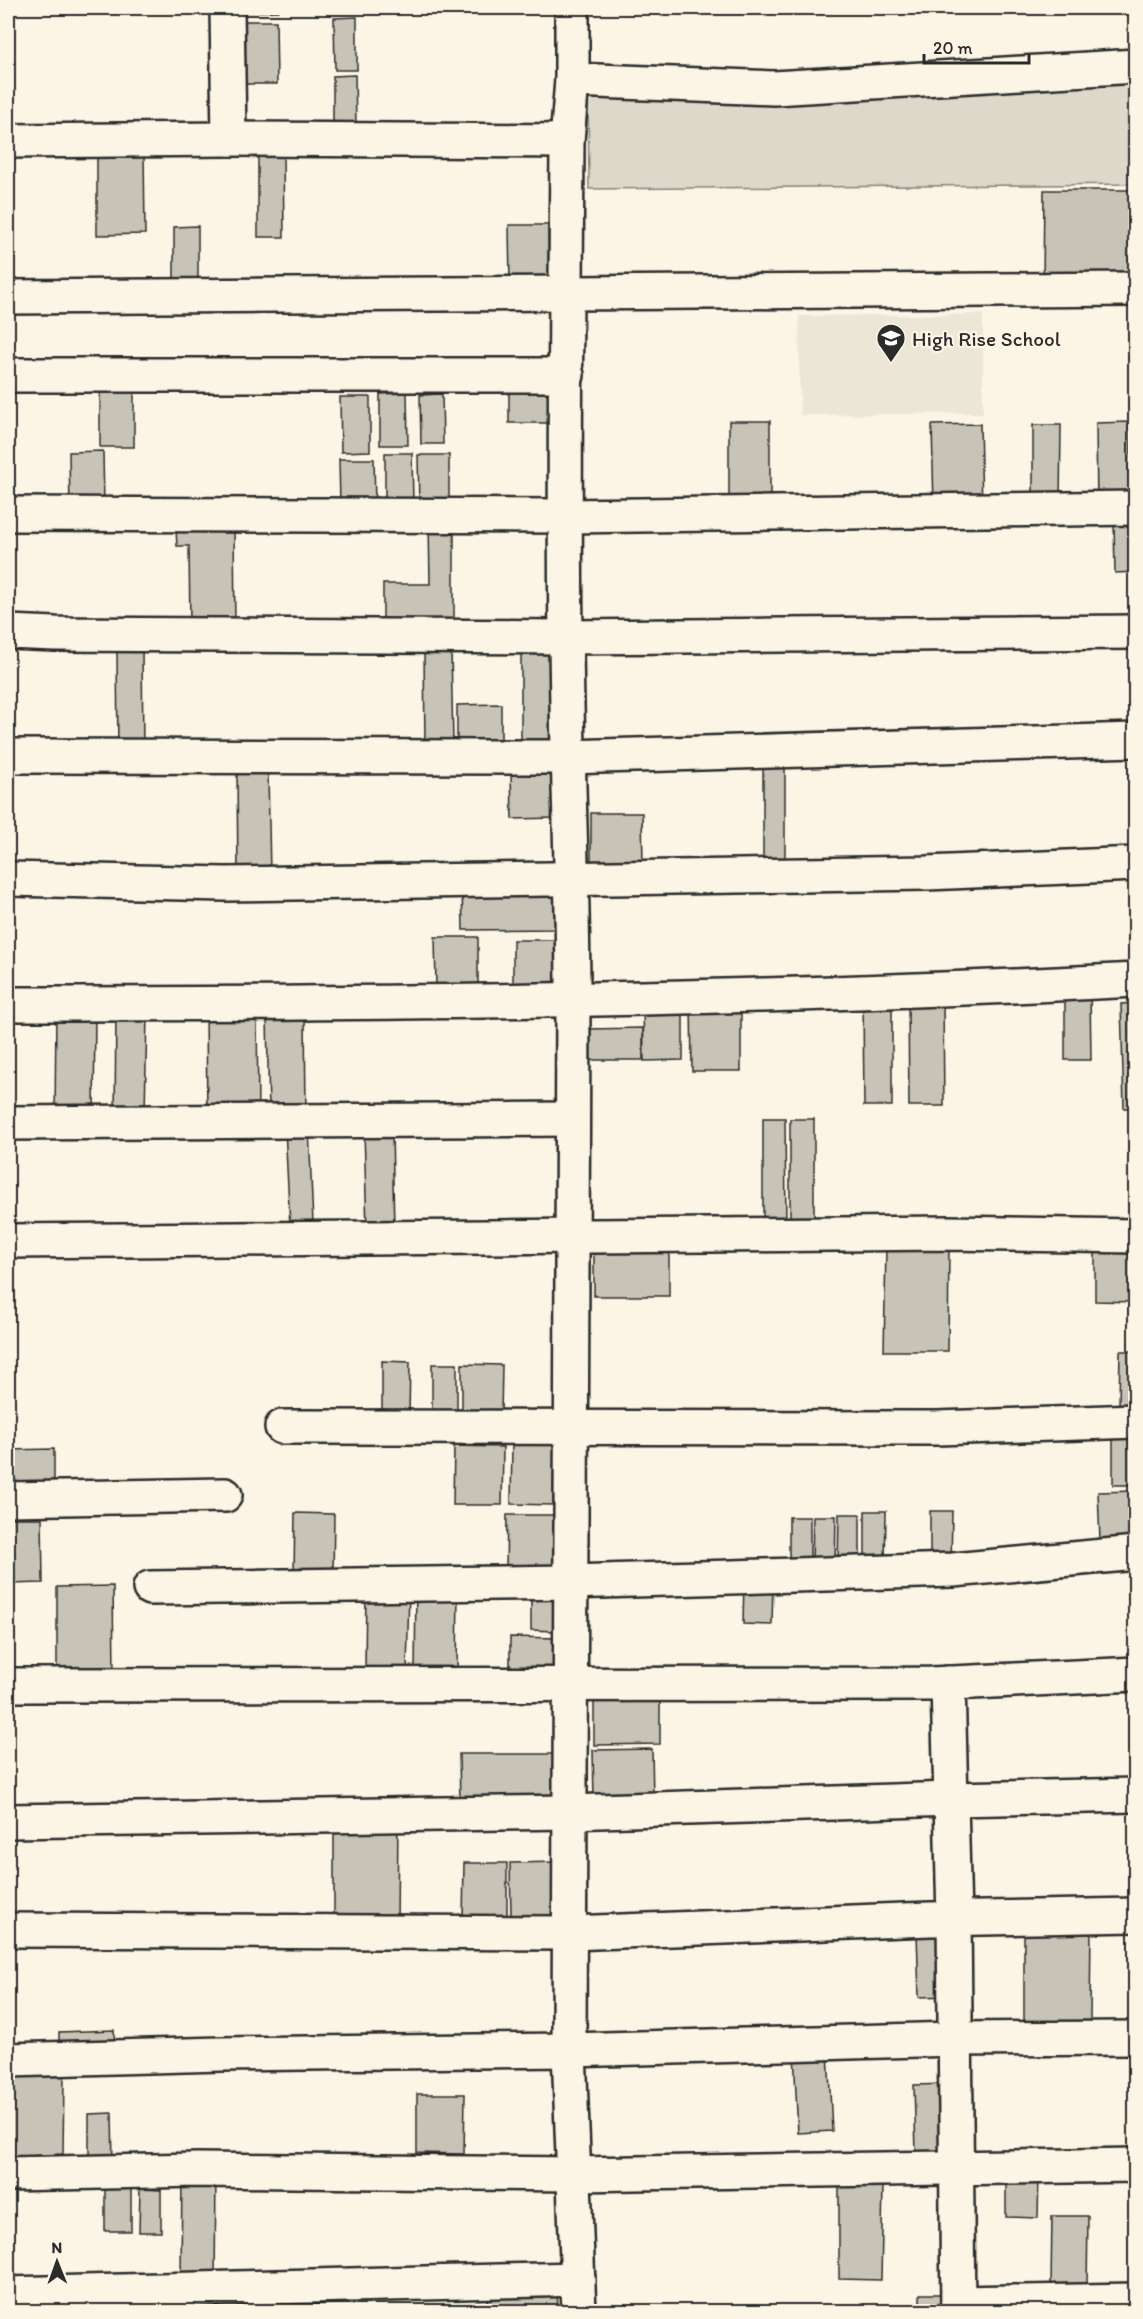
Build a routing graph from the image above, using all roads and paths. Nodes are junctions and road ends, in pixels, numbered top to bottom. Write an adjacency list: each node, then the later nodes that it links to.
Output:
1 (227, 8): 5 (street)
2 (572, 8): 4 (street)
3 (1136, 66): 4 (street)
4 (572, 80): 7 (street)
5 (229, 139): 6 (street); 7 (street)
6 (8, 141)
7 (567, 141): 9 (street)
8 (1136, 289): 9 (street)
9 (567, 294): 10 (street); 12 (street)
10 (8, 297)
11 (8, 375): 12 (street)
12 (567, 375): 15 (street)
13 (1136, 507): 15 (street)
14 (8, 514): 15 (street)
15 (567, 516): 18 (street)
16 (8, 632): 18 (street)
17 (1136, 632): 18 (street)
18 (566, 637): 21 (street)
19 (1136, 740): 21 (street)
20 (8, 756): 21 (street)
21 (567, 757): 24 (street)
22 (1136, 864): 24 (street)
23 (8, 879): 24 (street)
24 (573, 879): 26 (street)
25 (1136, 980): 26 (street)
26 (573, 999): 27 (street); 28 (street)
27 (8, 1004)
28 (572, 1119): 29 (street); 30 (street)
29 (8, 1122)
30 (571, 1235): 31 (street); 32 (street); 35 (street)
31 (1136, 1236)
32 (8, 1241)
33 (1136, 1421): 35 (street)
34 (282, 1427): 35 (street)
35 (570, 1427): 39 (street)
36 (225, 1495): 37 (street)
37 (8, 1499)
38 (1136, 1553): 39 (street)
39 (570, 1582): 40 (street); 42 (street)
40 (150, 1588)
41 (1136, 1674): 43 (street)
42 (570, 1683): 43 (street); 44 (street); 47 (street)
43 (948, 1683): 46 (street)
44 (8, 1685)
45 (1136, 1795): 46 (street)
46 (950, 1799): 47 (street); 50 (street)
47 (570, 1812): 48 (street); 52 (street)
48 (8, 1821)
49 (1136, 1916): 50 (street)
50 (954, 1919): 52 (street); 54 (street)
51 (8, 1929): 52 (street)
52 (570, 1933): 55 (street)
53 (1136, 2038): 54 (street)
54 (954, 2039): 55 (street); 58 (street)
55 (569, 2050): 56 (street); 60 (street)
56 (8, 2060)
57 (1136, 2165): 58 (street)
58 (957, 2166): 60 (street); 64 (street)
59 (8, 2174): 60 (street)
60 (574, 2174): 61 (street)
61 (578, 2279): 62 (street); 65 (street)
62 (8, 2294)
63 (1136, 2300): 64 (street)
64 (958, 2307)
65 (579, 2312)

